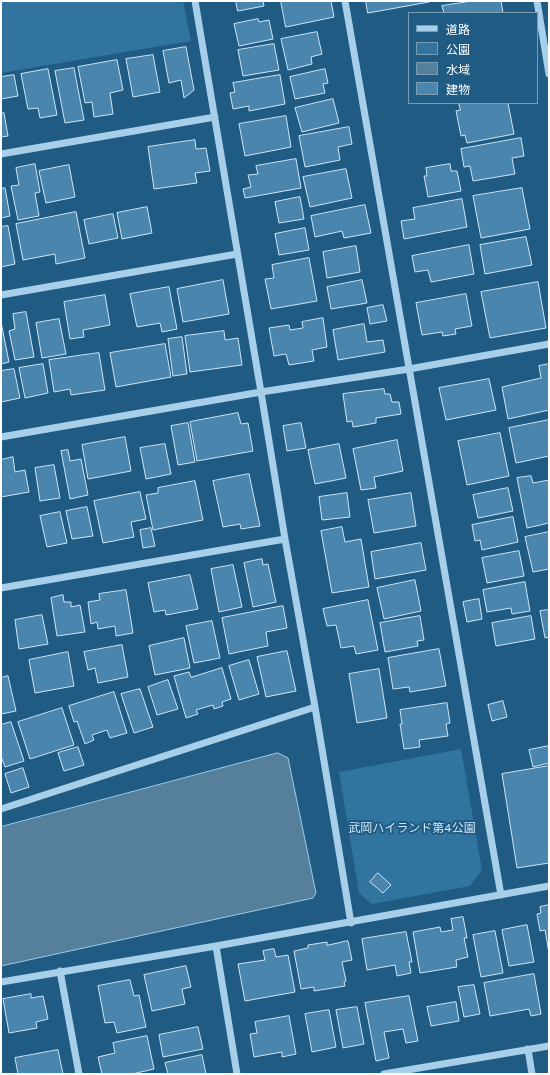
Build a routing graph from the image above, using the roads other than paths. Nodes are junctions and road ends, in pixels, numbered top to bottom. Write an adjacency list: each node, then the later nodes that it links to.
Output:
1 (195, 1): 5 (street)
2 (345, 1): 10 (street)
3 (537, 1): 4 (street)
4 (549, 74)
5 (215, 117): 6 (street); 7 (street)
6 (1, 154)
7 (237, 254): 8 (street); 11 (street)
8 (1, 295)
9 (549, 344): 10 (street)
10 (409, 369): 11 (street); 18 (street)
11 (261, 392): 12 (street); 13 (street)
12 (1, 437)
13 (285, 539): 14 (street); 15 (street)
14 (1, 588)
15 (315, 707): 16 (street); 19 (street)
16 (1, 809)
17 (549, 886): 18 (street)
18 (501, 895): 19 (street)
19 (351, 923): 20 (street)
20 (216, 946): 21 (street); 26 (street)
21 (60, 971): 22 (street); 25 (street)
22 (1, 982)
23 (549, 1046): 24 (street)
24 (528, 1050): 28 (street); 29 (street)
25 (79, 1074)
26 (237, 1074)
27 (384, 1074): 28 (street)
28 (387, 1074)
29 (532, 1074)

